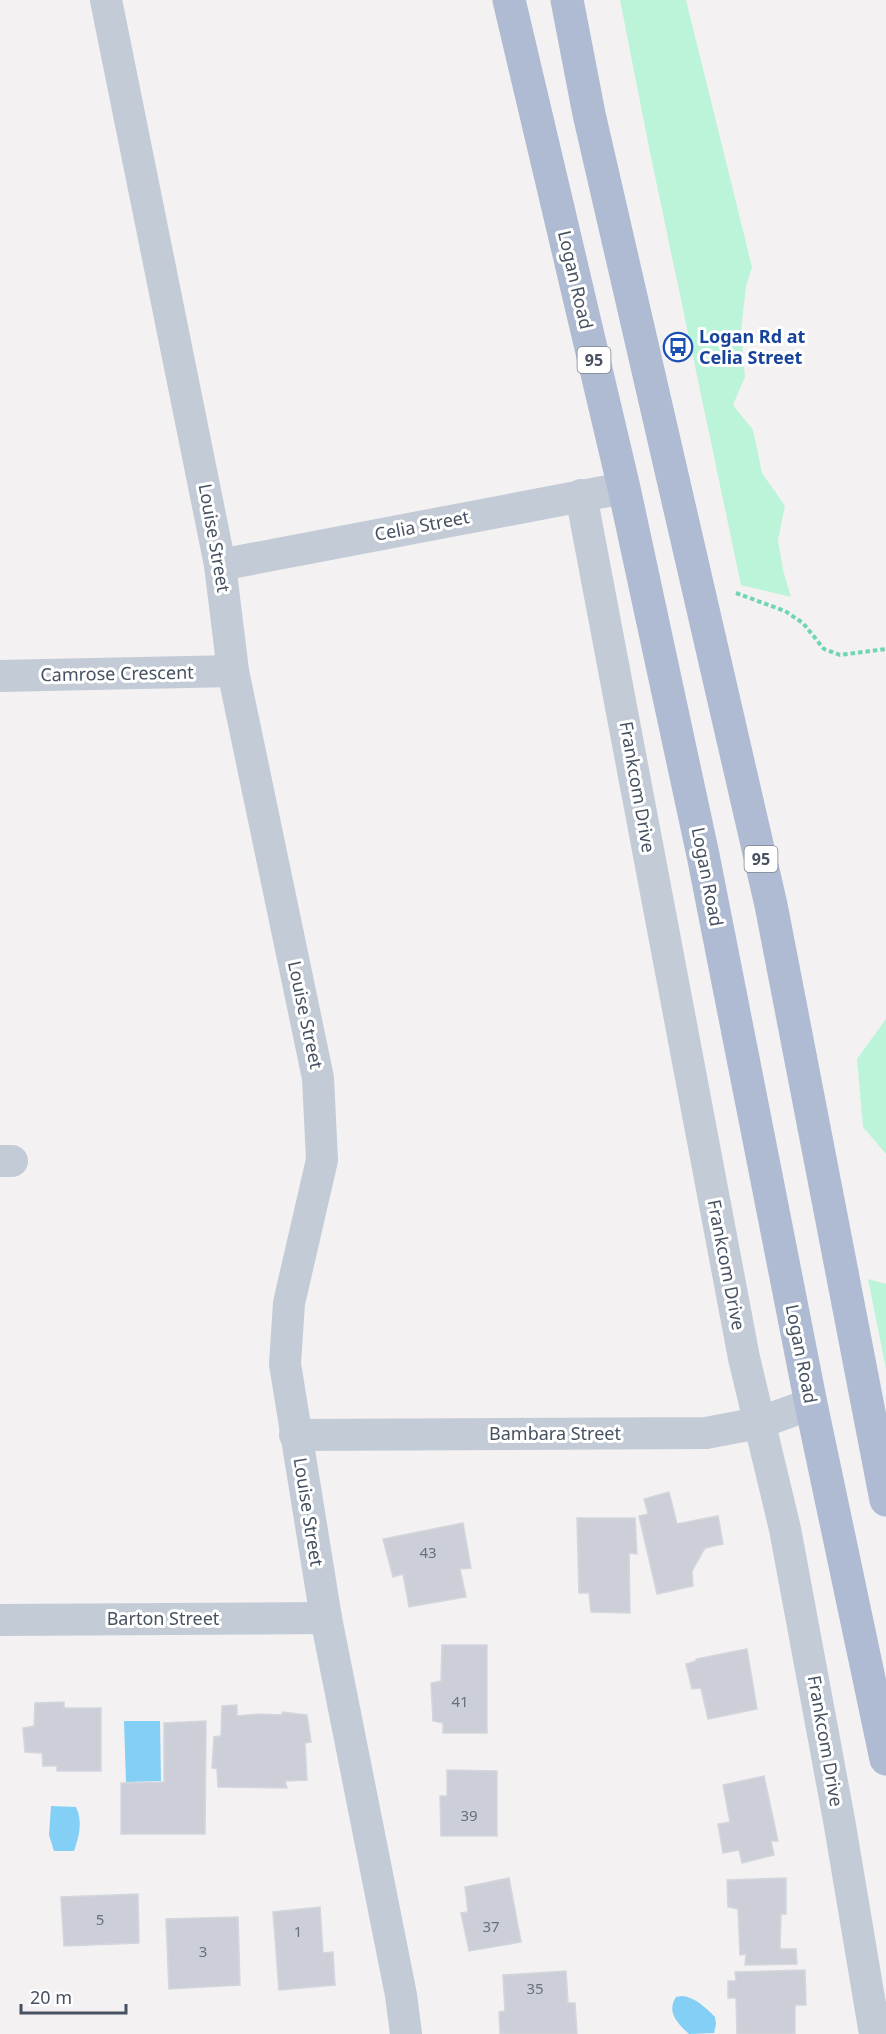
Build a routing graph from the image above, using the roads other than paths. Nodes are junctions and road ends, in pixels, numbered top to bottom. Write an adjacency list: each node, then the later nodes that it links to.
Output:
1 (106, 0): 6 (street, Louise Street)
2 (509, 0): 4 (main road, Logan Road / 95)
3 (567, 0): 12 (main road, 95)
4 (624, 488): 5 (street, Celia Street); 9 (main road, Logan Road / 95)
5 (581, 495): 6 (street, Celia Street); 10 (street, Frankcom Drive)
6 (220, 565): 7 (street, Louise Street)
7 (234, 671): 8 (street, Camrose Crescent); 11 (street, Louise Street)
8 (0, 676)
9 (811, 1404): 10 (street, Bambara Street); 15 (main road, Logan Road / 95)
10 (759, 1423): 11 (street, Bambara Street); 17 (street, Frankcom Drive)
11 (295, 1435): 13 (street, Louise Street)
12 (886, 1500)
13 (326, 1618): 14 (street, Barton Street); 16 (street, Louise Street)
14 (0, 1620)
15 (886, 1758)
16 (406, 2034)
17 (875, 2034)

